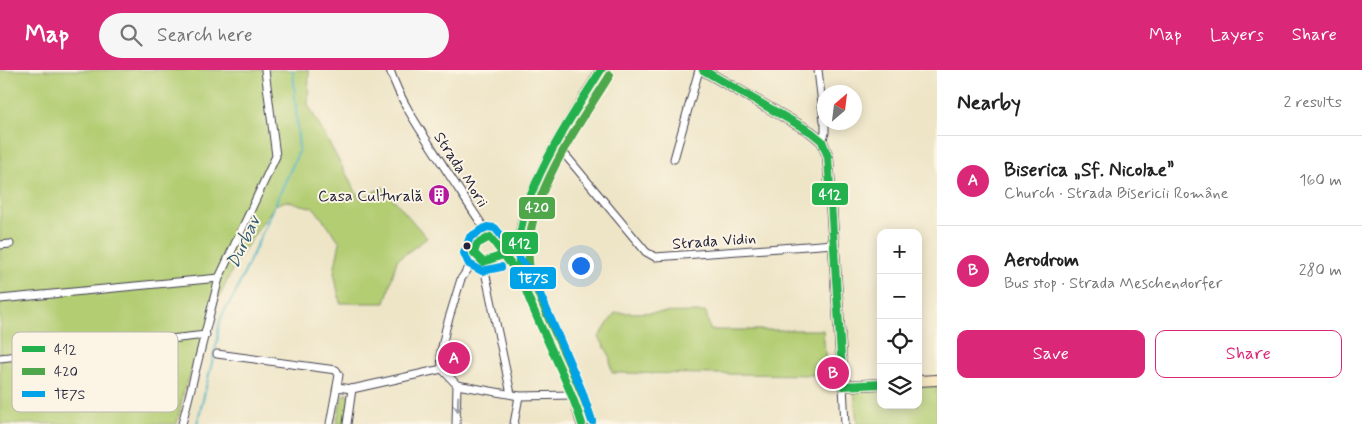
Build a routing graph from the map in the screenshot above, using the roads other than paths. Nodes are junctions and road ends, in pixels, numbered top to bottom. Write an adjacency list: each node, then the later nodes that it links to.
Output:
1 (265, 70): 17 (street)
2 (390, 70): 11 (street, Strada Morii)
3 (601, 70): 9 (main road)
4 (701, 70): 8 (main road); 10 (street)
5 (818, 70): 6 (street)
6 (820, 85)
7 (825, 130): 8 (street)
8 (822, 141): 13 (main road)
9 (557, 145): 13 (street, Strada Vidin); 15 (main road)
10 (674, 159)
11 (490, 237): 15 (street, Strada Morii); 16 (street)
12 (10, 244): 14 (street)
13 (834, 244): 27 (main road)
14 (0, 245)
15 (510, 259): 16 (street); 31 (main road)
16 (480, 260): 22 (street); 30 (street)
17 (219, 278): 18 (street); 19 (street)
18 (0, 299)
19 (206, 335): 20 (street); 33 (street)
20 (178, 338)
21 (217, 354): 28 (street)
22 (442, 369): 25 (street); 29 (street)
23 (937, 380): 24 (main road)
24 (922, 382)
25 (458, 384): 30 (street); 36 (street, one-way to 36)
26 (877, 384): 27 (main road)
27 (843, 386): 39 (street)
28 (337, 387): 29 (street); 34 (street)
29 (352, 389): 35 (street)
30 (511, 394): 32 (street)
31 (573, 395): 32 (street); 38 (main road)
32 (519, 396): 37 (street)
33 (182, 424)
34 (330, 424)
35 (347, 424)
36 (456, 424)
37 (514, 424)
38 (582, 424)
39 (845, 424)

